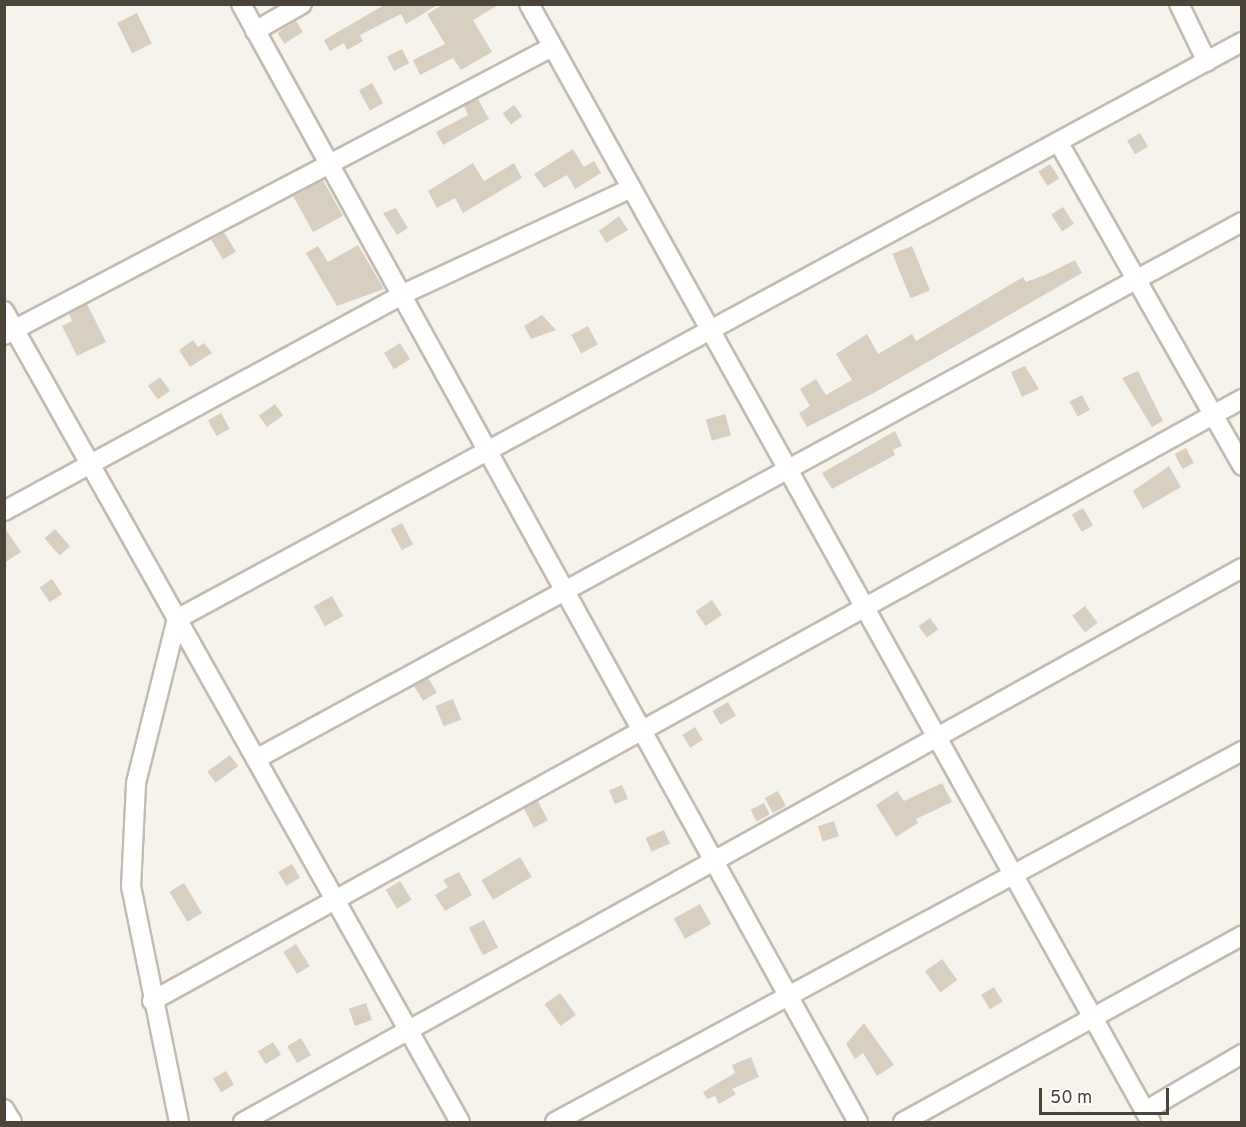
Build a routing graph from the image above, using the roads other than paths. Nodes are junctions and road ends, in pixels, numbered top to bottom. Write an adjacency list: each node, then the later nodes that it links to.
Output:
1 (241, 4): 5 (street)
2 (302, 4): 5 (street)
3 (529, 4): 7 (street)
4 (1179, 4): 8 (street)
5 (255, 31): 10 (street)
6 (1242, 42): 8 (street)
7 (552, 47): 10 (street); 11 (street)
8 (1207, 62): 9 (street)
9 (1060, 145): 13 (street); 17 (street)
10 (329, 164): 14 (street); 16 (street)
11 (631, 188): 14 (street); 17 (street)
12 (1242, 222): 13 (street)
13 (1136, 280): 19 (street); 23 (street)
14 (401, 295): 20 (street); 21 (street)
15 (4, 310): 16 (street)
16 (10, 332): 21 (street)
17 (711, 332): 20 (street); 23 (street)
18 (1242, 399): 19 (street)
19 (1213, 415): 22 (street); 27 (street)
20 (488, 452): 26 (street); 28 (street)
21 (90, 463): 24 (street); 28 (street)
22 (1242, 466)
23 (788, 470): 26 (street); 27 (street)
24 (4, 511)
25 (1242, 568): 30 (street)
26 (564, 591): 29 (street); 32 (street)
27 (864, 607): 29 (street); 30 (street)
28 (177, 619): 32 (street); 38 (street)
29 (642, 730): 33 (street); 35 (street)
30 (937, 737): 33 (street); 34 (street)
31 (1242, 751): 34 (street)
32 (256, 759): 35 (street)
33 (714, 861): 37 (street); 40 (street)
34 (1013, 874): 37 (street); 39 (street)
35 (335, 900): 38 (street); 40 (street)
36 (1242, 936): 39 (street)
37 (788, 996): 48 (street); 49 (street)
38 (152, 1001): 45 (street)
39 (1093, 1018): 43 (street); 50 (street)
40 (409, 1030): 46 (street); 47 (street)
41 (1242, 1054): 43 (street)
42 (4, 1110): 44 (street)
43 (1148, 1117)
44 (12, 1122)
45 (179, 1122)
46 (243, 1122)
47 (460, 1122)
48 (555, 1122)
49 (858, 1122)
50 (903, 1122)

